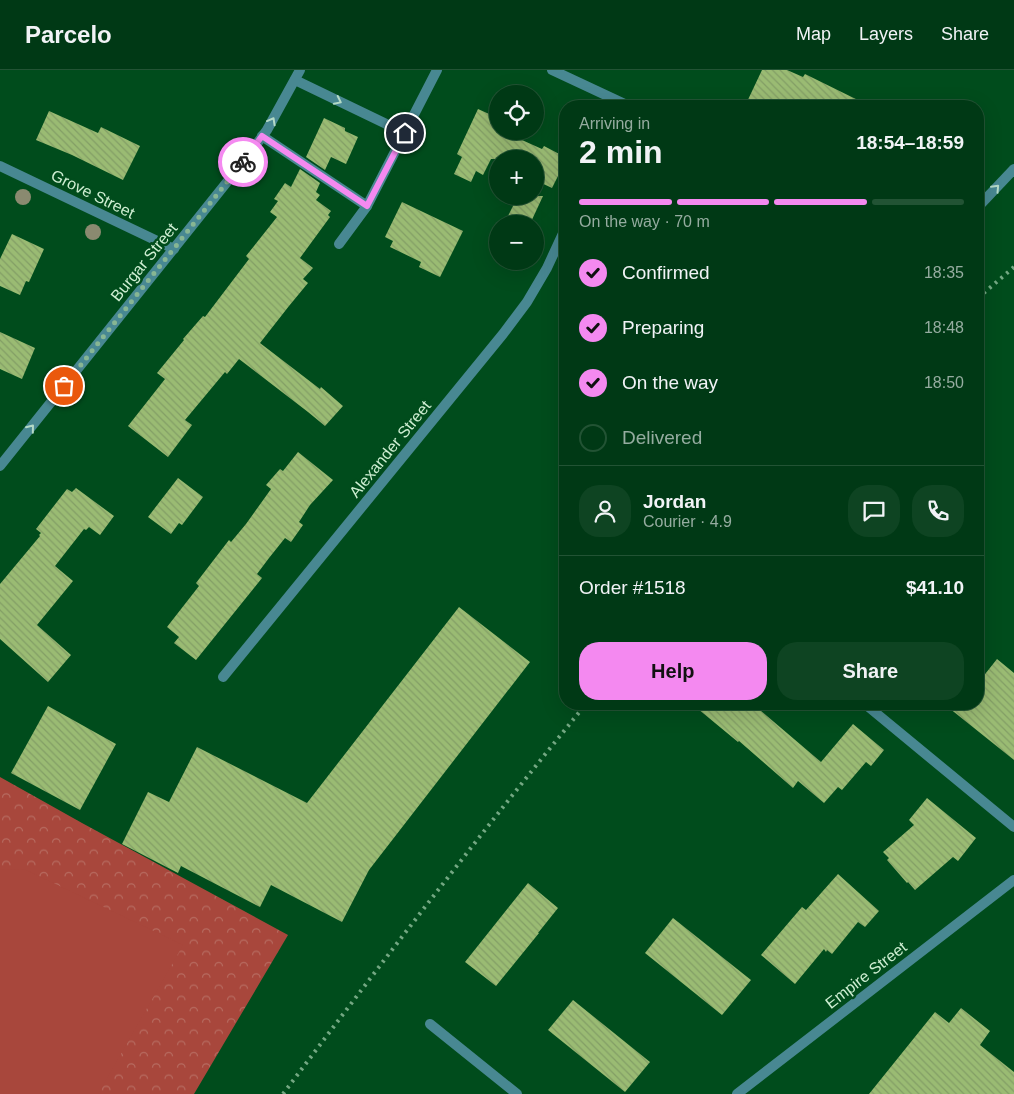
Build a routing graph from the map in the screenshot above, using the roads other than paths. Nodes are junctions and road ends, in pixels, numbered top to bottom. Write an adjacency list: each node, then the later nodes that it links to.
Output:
1 (300, 70): 4 (street, Burgar Street)
2 (437, 70): 6 (street)
3 (552, 70): 5 (street)
4 (294, 80): 6 (street, one-way to 6); 7 (street, Burgar Street, one-way to 4)
5 (614, 100)
6 (405, 133): 11 (street)
7 (262, 136): 11 (street); 14 (street, Burgar Street)
8 (0, 166): 14 (street, Grove Street)
9 (1014, 168): 10 (street, one-way to 9)
10 (984, 200)
11 (367, 206): 13 (street)
12 (559, 242): 16 (street, Alexander Street)
13 (339, 244)
14 (174, 249): 15 (street, Burgar Street, one-way to 14)
15 (1, 463)
16 (223, 678)
17 (872, 710): 18 (street)
18 (1014, 827)
19 (1014, 880): 22 (street, Empire Street)
20 (430, 1024): 21 (street)
21 (517, 1094)
22 (737, 1094)

